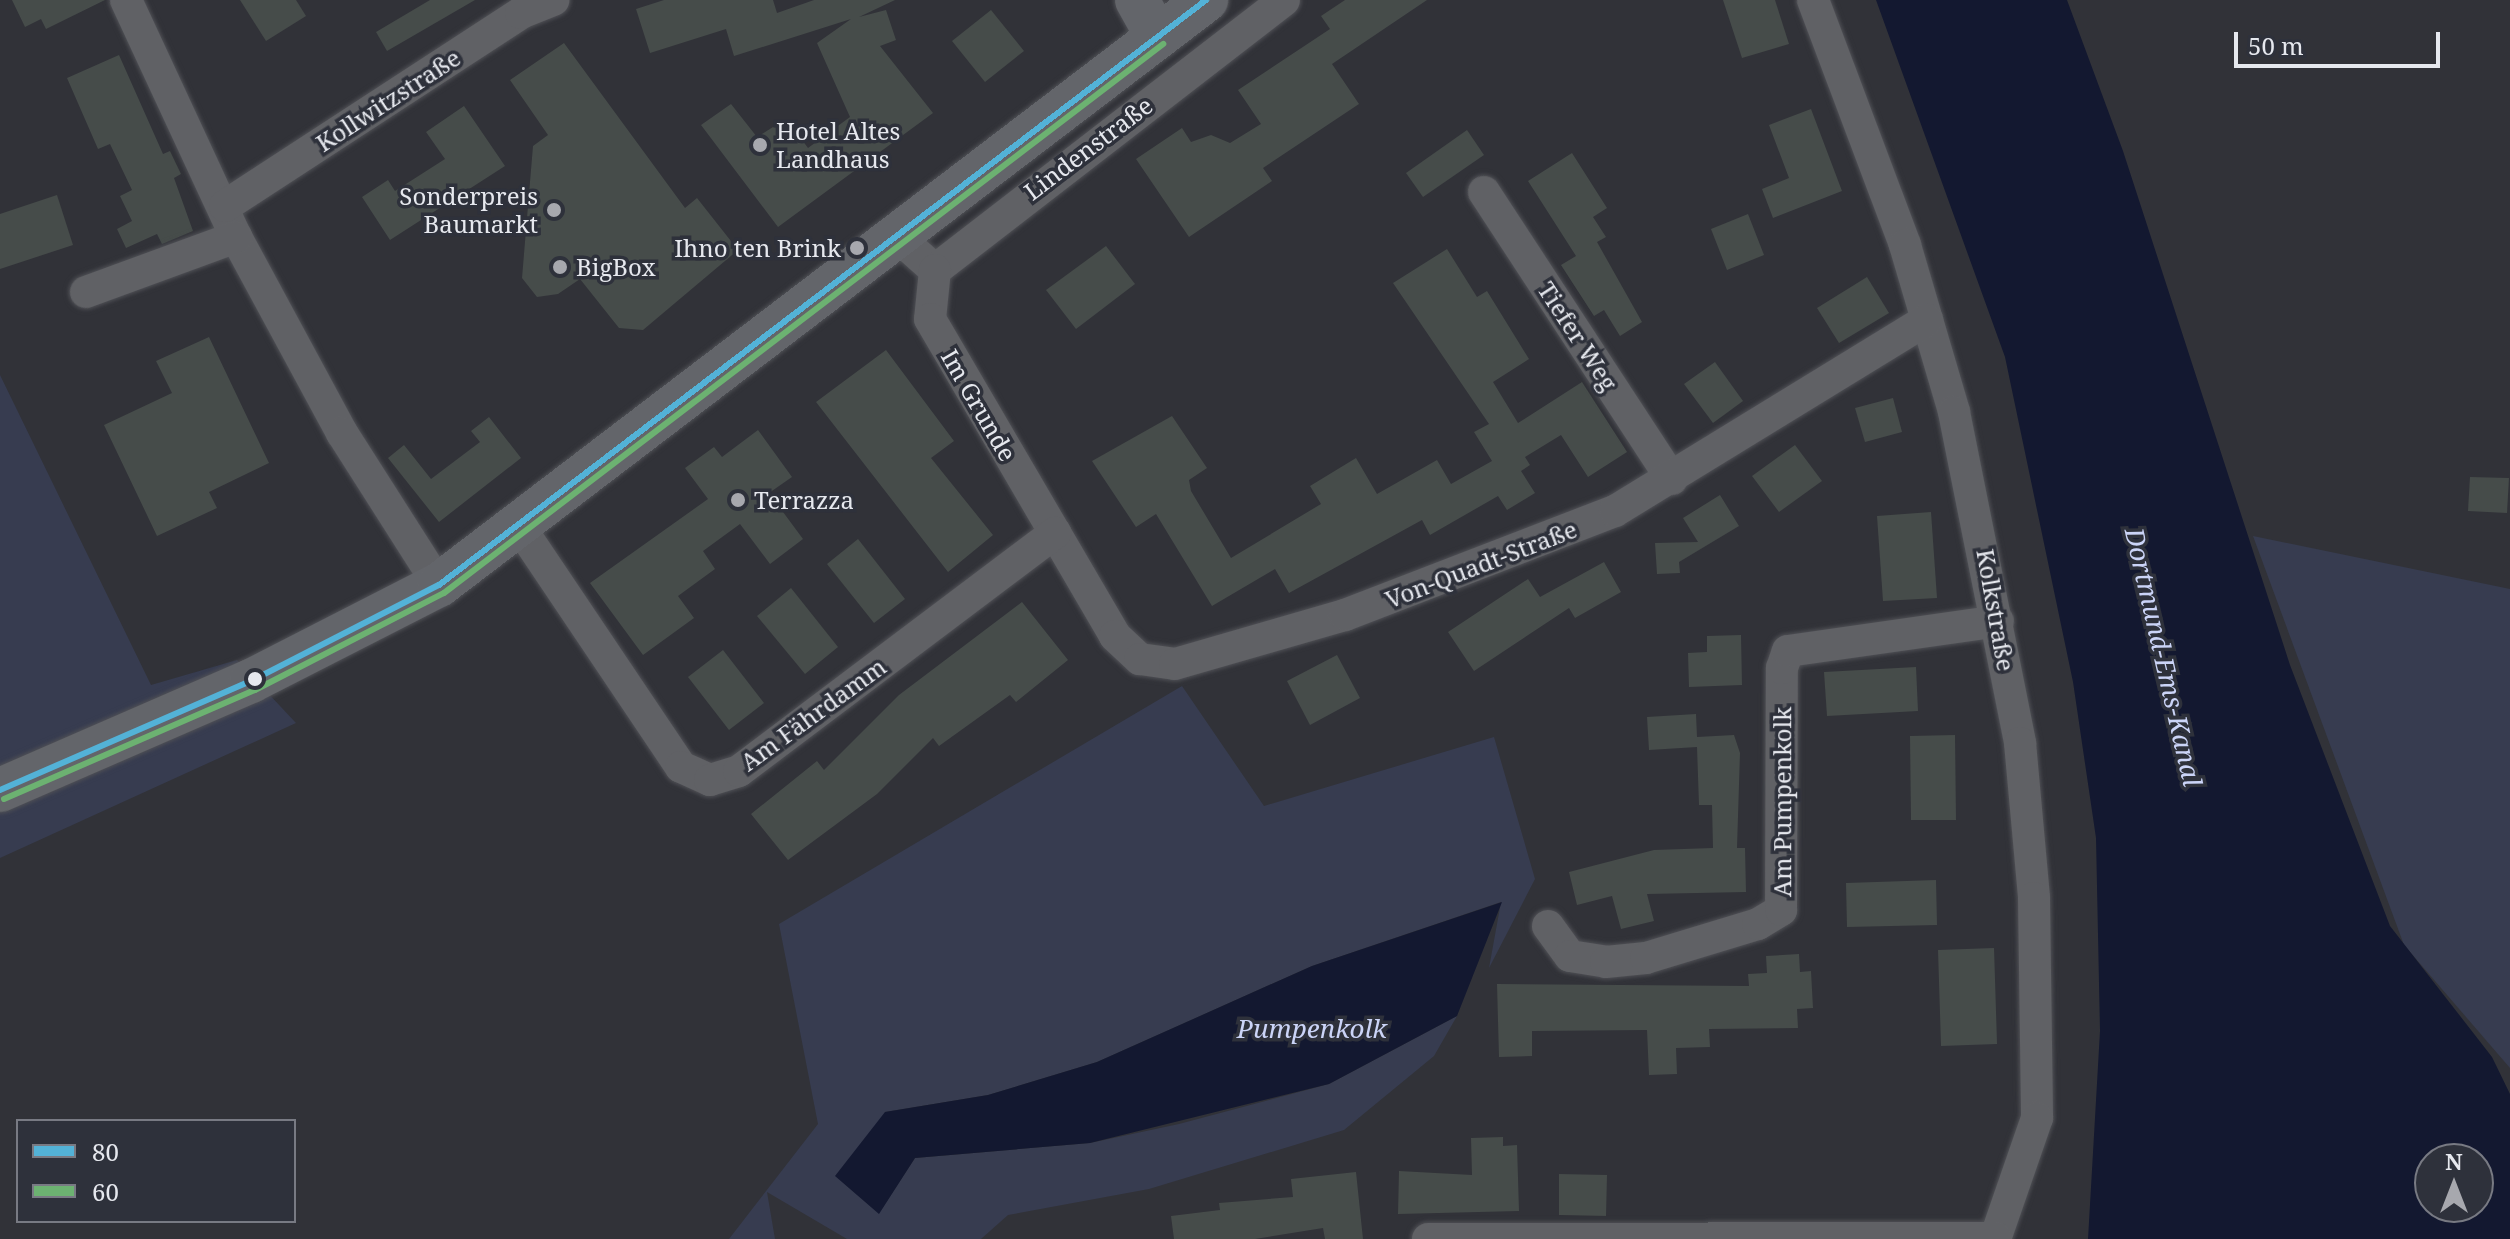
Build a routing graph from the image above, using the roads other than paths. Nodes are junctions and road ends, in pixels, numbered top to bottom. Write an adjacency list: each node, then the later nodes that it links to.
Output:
1 (126, 0): 9 (street)
2 (554, 0): 6 (street, Kollwitzstraße)
3 (1206, 0): 7 (main road, Lindenstraße)
4 (1284, 0): 12 (street, Lindenstraße)
5 (1813, 0): 14 (street, Kolkstraße)
6 (518, 7): 9 (street, Kollwitzstraße)
7 (1147, 18): 10 (main road, Lindenstraße)
8 (1484, 192): 15 (street, Tiefer Weg)
9 (225, 206): 11 (street)
10 (897, 236): 12 (street); 16 (main road, Lindenstraße)
11 (236, 237): 13 (street); 18 (street)
12 (935, 270): 17 (street, Im Grunde)
13 (86, 292)
14 (1927, 320): 15 (street, Von-Quadt-Straße); 19 (street, Kolkstraße)
15 (1672, 479): 17 (street, Von-Quadt-Straße)
16 (519, 526): 17 (street, Am Fährdamm); 18 (main road, Lindenstraße)
17 (1055, 533)
18 (439, 585): 20 (main road, Lindenstraße)
19 (1998, 621): 21 (street, Am Pumpenkolk); 22 (street, Kolkstraße)
20 (0, 790)
21 (1548, 926)
22 (1996, 1238): 23 (street)
23 (1428, 1239)

